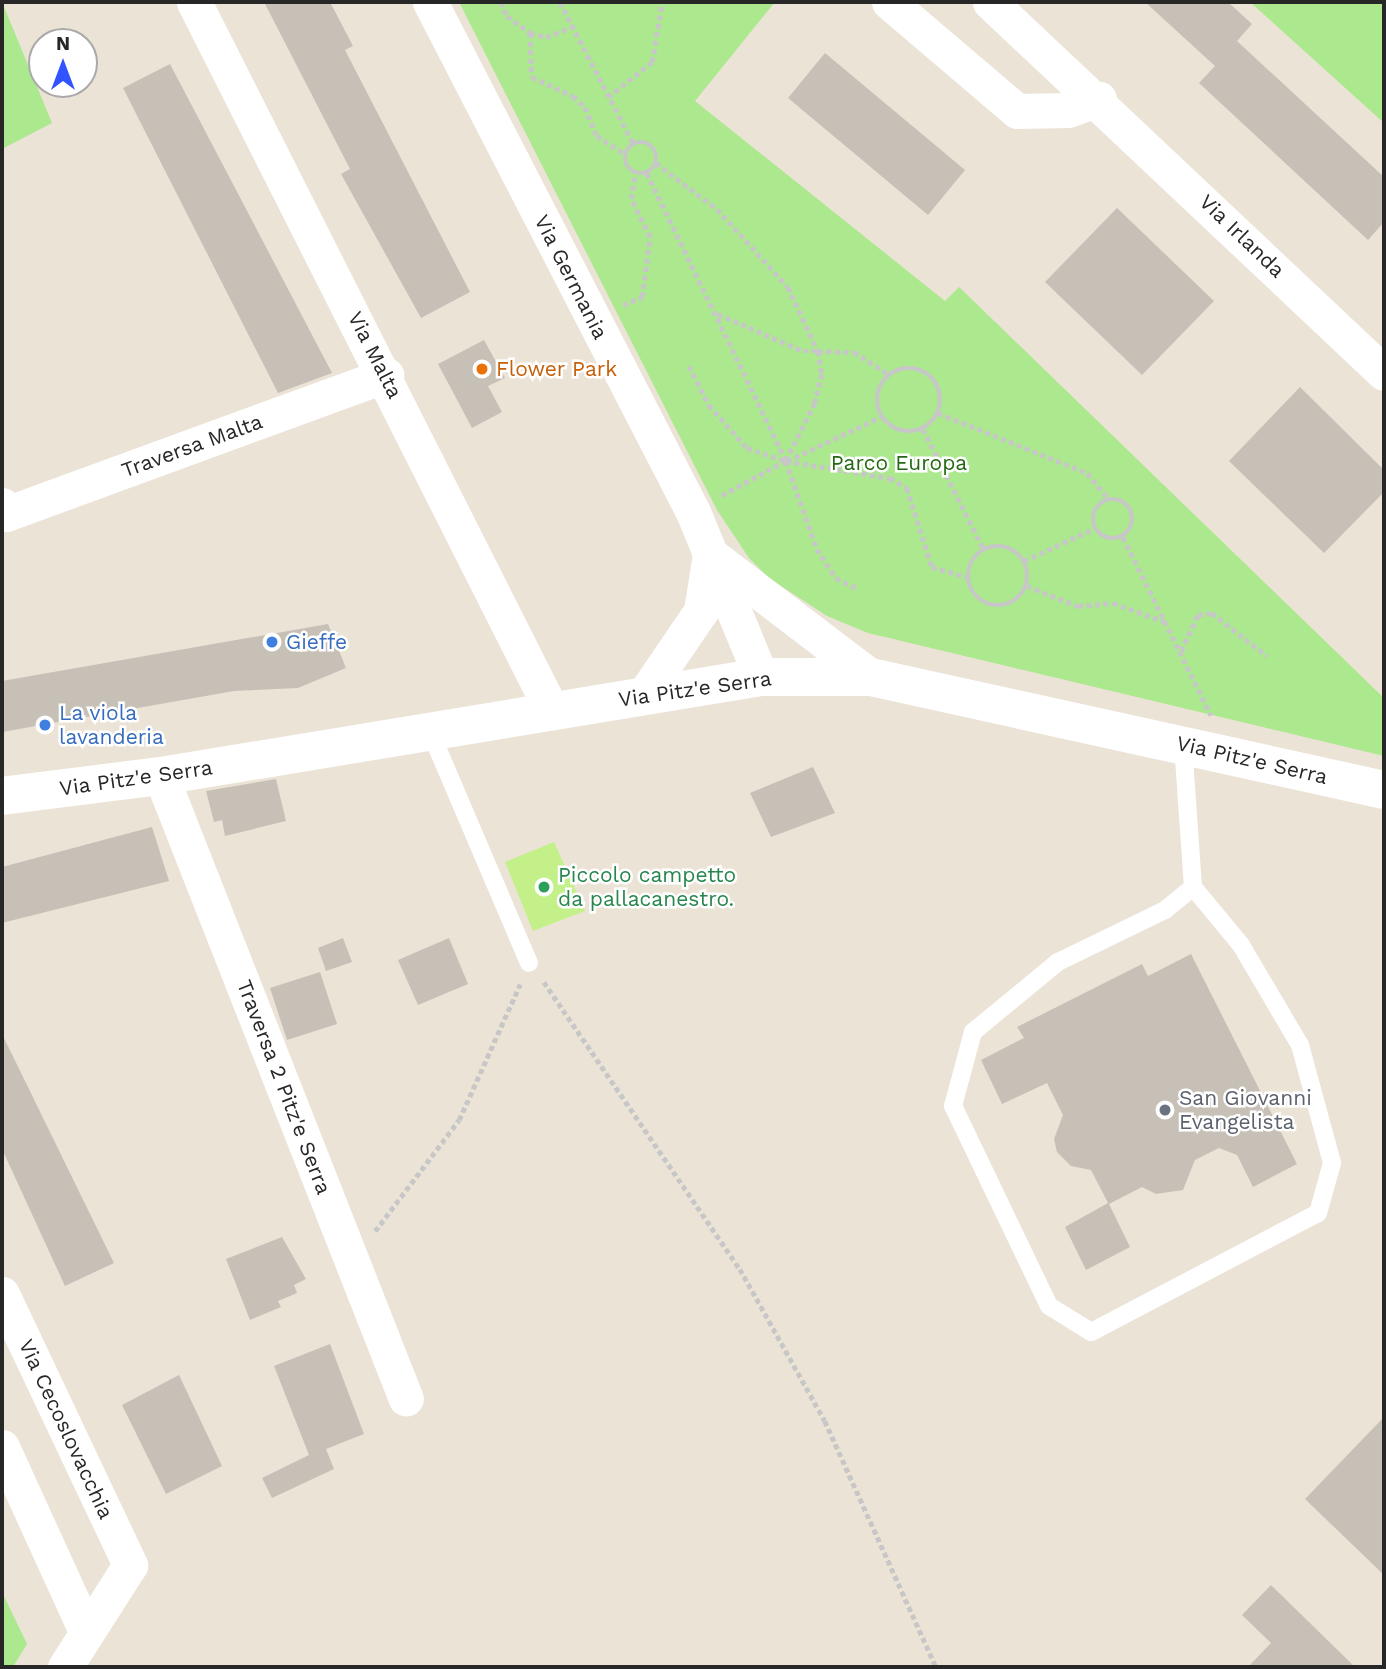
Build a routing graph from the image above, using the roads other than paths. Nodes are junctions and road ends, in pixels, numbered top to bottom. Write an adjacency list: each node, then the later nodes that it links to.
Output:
1 (194, 2): 7 (street, Via Malta)
2 (430, 2): 9 (street, Via Germania)
3 (889, 2): 5 (street)
4 (990, 2): 5 (street, Via Irlanda)
5 (1099, 99): 6 (street, Via Irlanda)
6 (1384, 373)
7 (386, 375): 8 (street, Traversa Malta); 13 (street, Via Malta)
8 (2, 506)
9 (710, 554): 10 (street, Via Germania); 11 (street); 12 (street)
10 (761, 677): 11 (street, Via Pitz'e Serra); 12 (street, Via Pitz'e Serra)
11 (871, 677): 15 (street, Via Pitz'e Serra)
12 (643, 696): 13 (street, Via Pitz'e Serra)
13 (551, 711): 14 (street, Via Pitz'e Serra)
14 (430, 731): 16 (street, Via Pitz'e Serra); 20 (lane)
15 (1188, 745): 17 (street, Via Pitz'e Serra); 19 (lane)
16 (161, 776): 18 (street, Via Pitz'e Serra); 22 (street, Traversa 2 Pitz'e Serra)
17 (1384, 790)
18 (2, 796)
19 (1194, 887): 19 (lane)
20 (529, 963)
21 (2, 1294): 24 (street, Via Cecoslovacchia)
22 (406, 1399)
23 (2, 1447): 24 (street)
24 (86, 1631): 25 (street)
25 (65, 1667)

